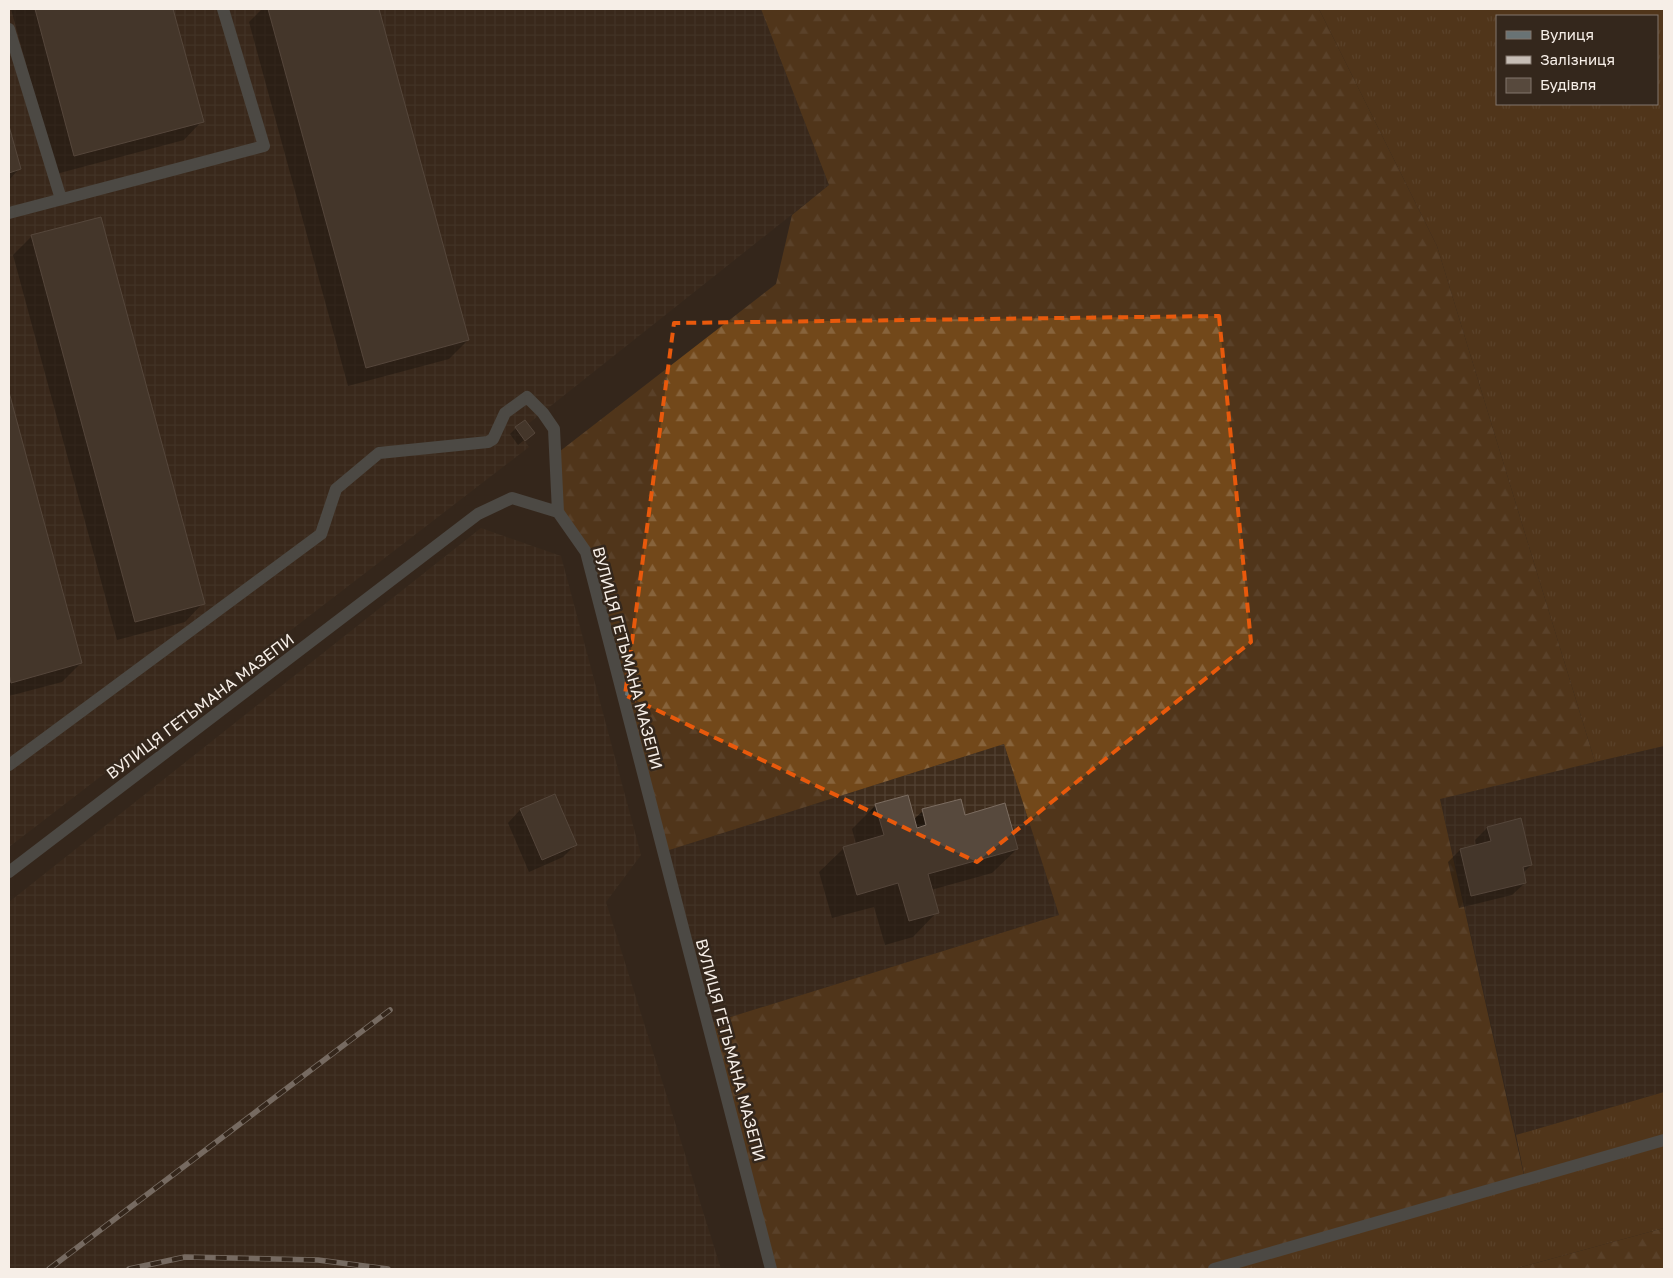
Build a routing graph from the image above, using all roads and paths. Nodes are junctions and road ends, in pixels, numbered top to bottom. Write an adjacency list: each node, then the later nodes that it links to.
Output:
1 (223, 9): 3 (street)
2 (9, 29): 3 (street)
3 (61, 199): 4 (street)
4 (9, 213)
5 (558, 512): 6 (street); 7 (street, ВУЛИЦЯ ГЕТЬМАНА МАЗЕПИ); 9 (street, ВУЛИЦЯ ГЕТЬМАНА МАЗЕПИ)
6 (9, 764)
7 (9, 872)
8 (1664, 1140): 10 (street)
9 (771, 1269)
10 (1214, 1269)

